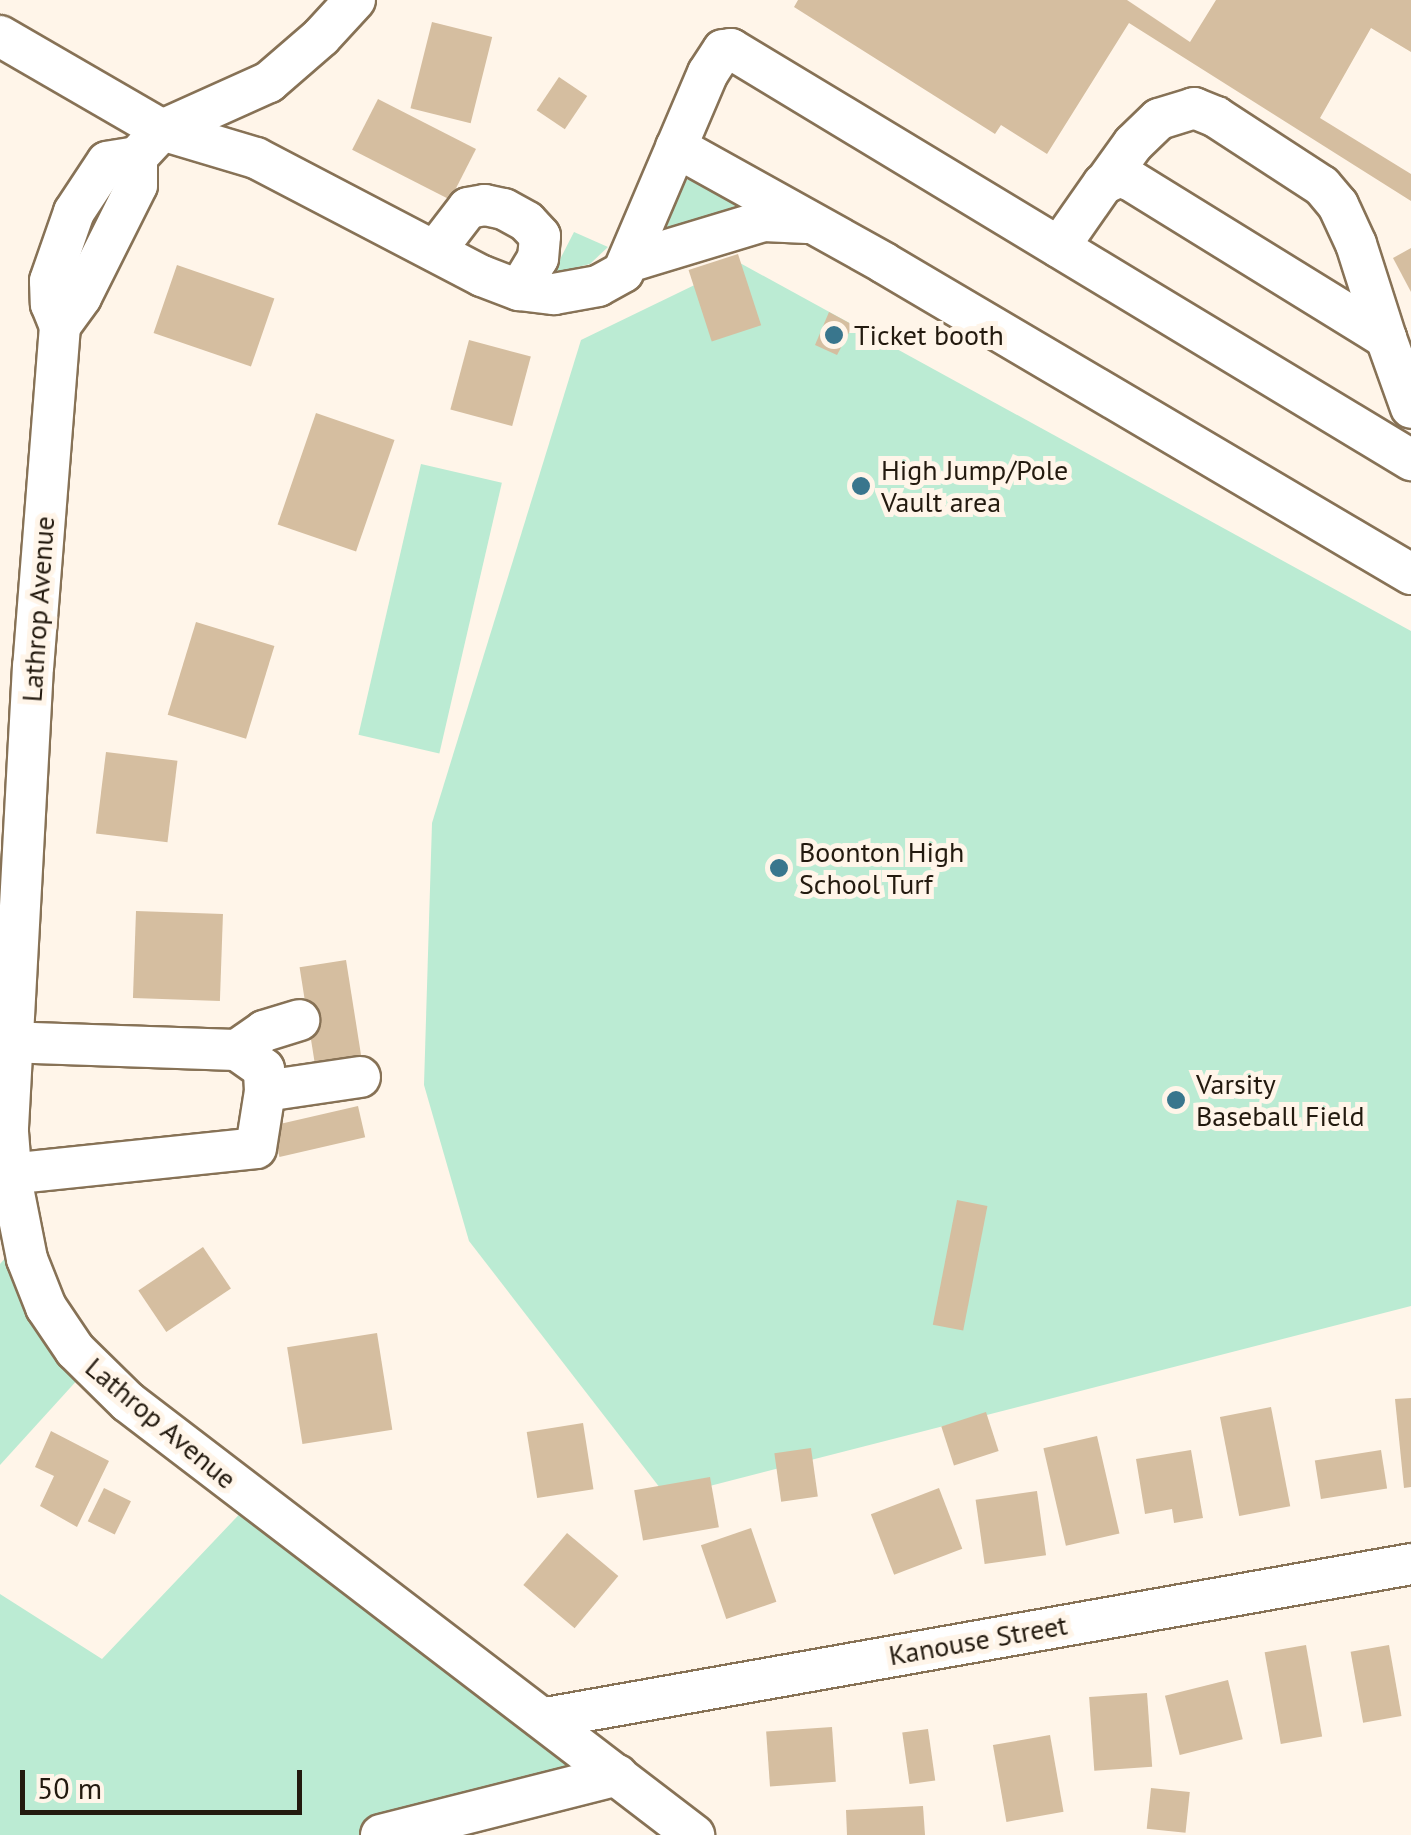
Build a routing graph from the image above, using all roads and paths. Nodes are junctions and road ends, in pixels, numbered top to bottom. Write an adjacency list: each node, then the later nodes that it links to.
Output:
1 (355, 0): 3 (street, Lathrop Avenue)
2 (0, 36): 3 (street)
3 (150, 144): 8 (street); 15 (street, Lathrop Avenue)
4 (676, 147): 6 (street); 7 (street); 9 (street)
5 (1105, 183): 7 (street); 11 (street); 11 (street)
6 (827, 231): 9 (street); 14 (street)
7 (1059, 246): 13 (street)
8 (435, 251): 10 (street); 10 (street)
9 (628, 262): 10 (street)
10 (520, 290)
11 (1386, 338): 12 (street)
12 (1411, 408)
13 (1411, 460)
14 (1411, 574)
15 (17, 667): 17 (street, Lathrop Avenue)
16 (299, 1020): 18 (street)
17 (14, 1042): 18 (street); 21 (street, Lathrop Avenue)
18 (237, 1050): 20 (street)
19 (360, 1077): 20 (street)
20 (265, 1091): 21 (street)
21 (6, 1176): 23 (street, Lathrop Avenue)
22 (1411, 1564): 23 (street, Kanouse Street)
23 (546, 1718): 24 (street, Lathrop Avenue)
24 (618, 1775): 25 (street); 26 (street, Lathrop Avenue)
25 (380, 1835)
26 (694, 1835)

